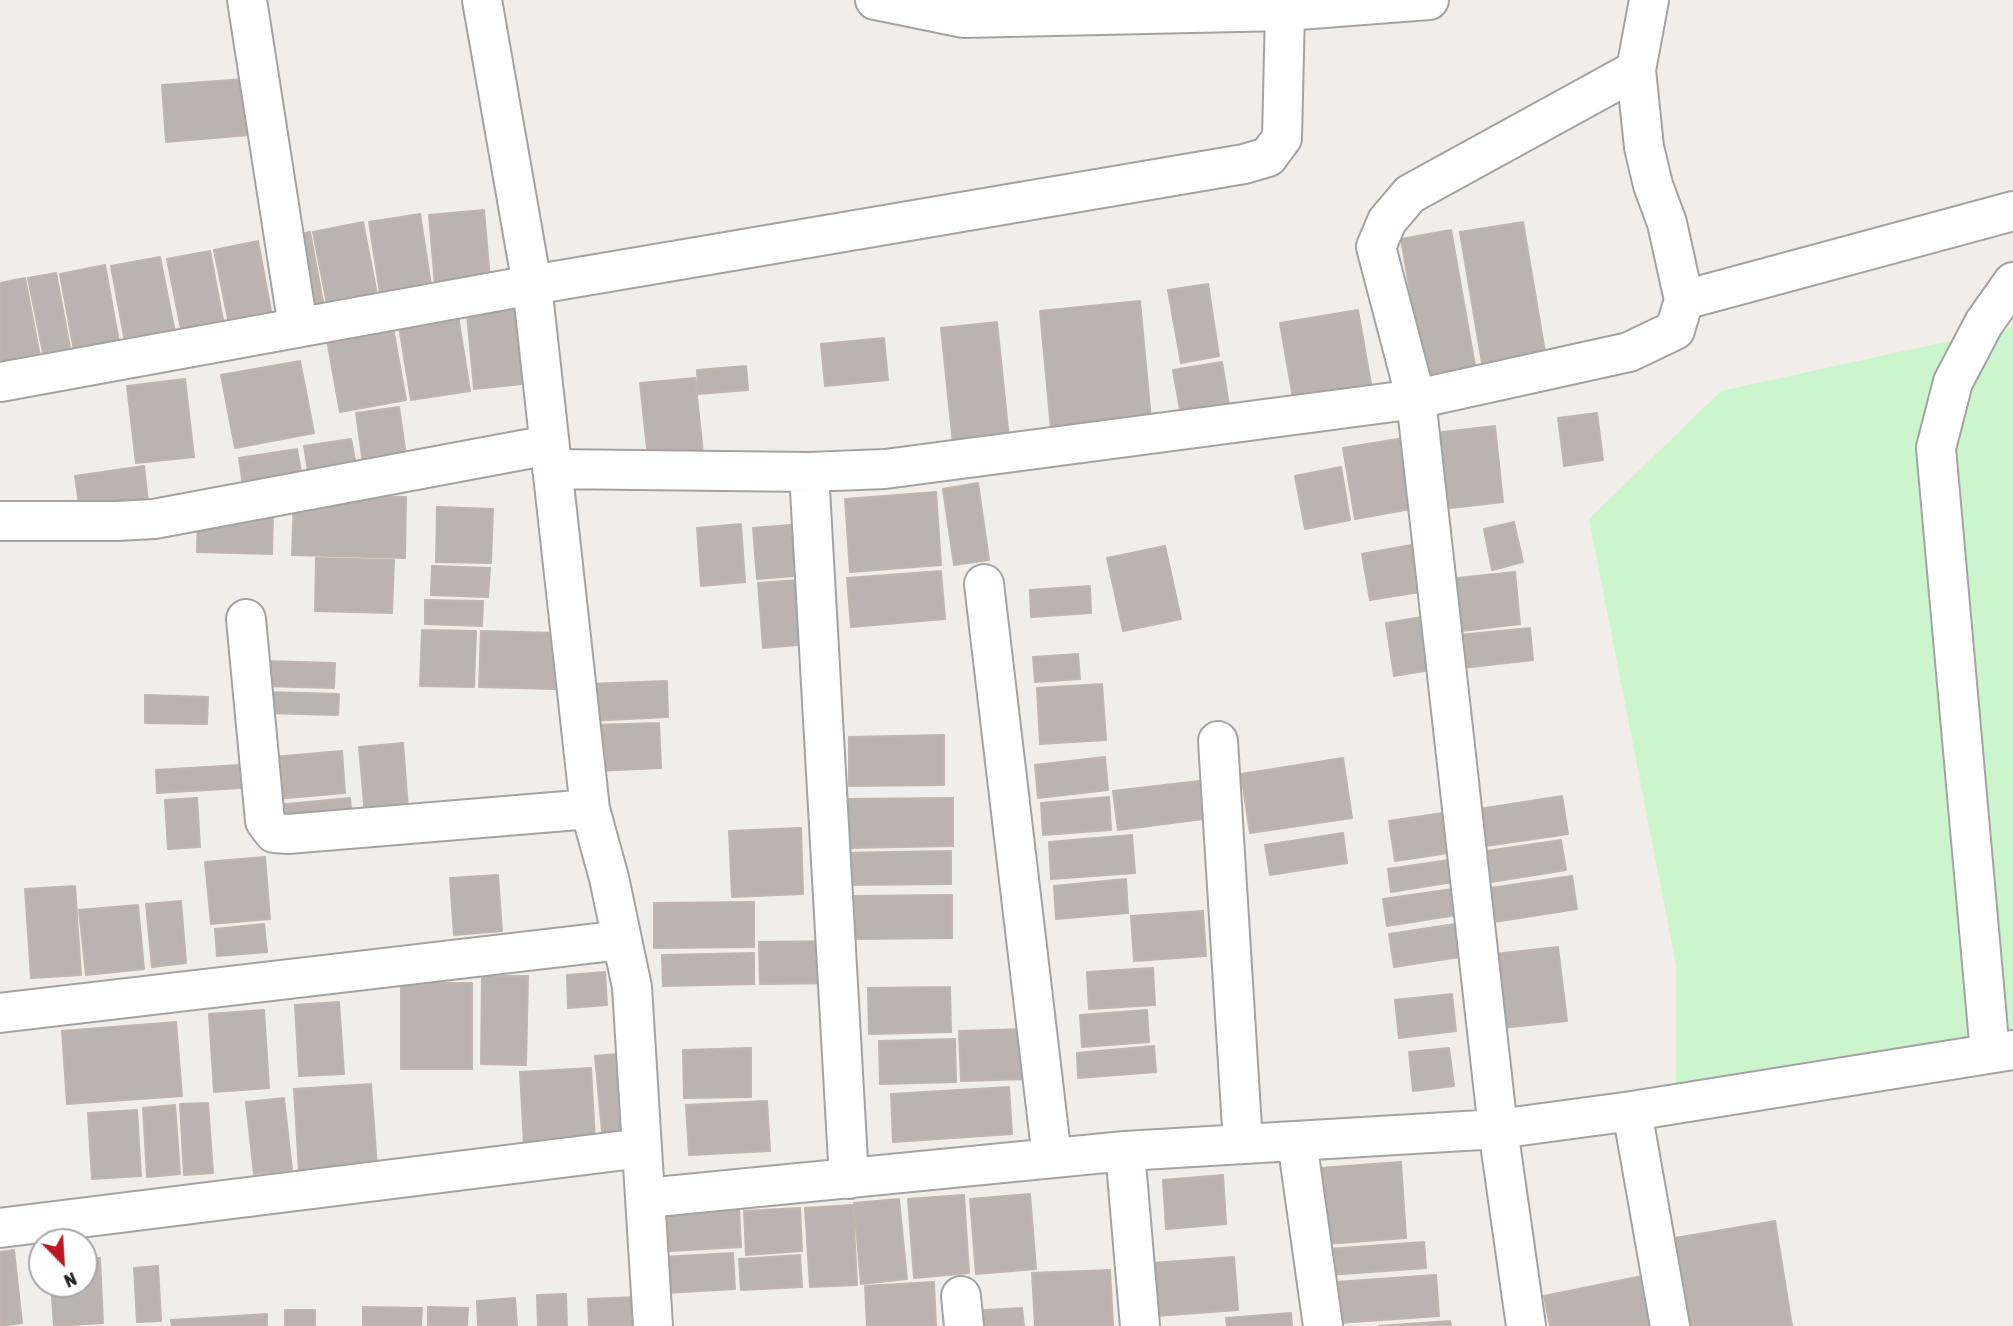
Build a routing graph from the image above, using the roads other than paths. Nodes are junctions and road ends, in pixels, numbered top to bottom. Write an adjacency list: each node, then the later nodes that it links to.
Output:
1 (247, 0): 12 (street)
2 (482, 0): 10 (street)
3 (875, 0): 6 (street)
4 (1429, 0): 6 (street)
5 (1649, 0): 7 (street)
6 (1307, 6): 10 (street)
7 (1636, 70): 11 (street); 14 (street)
8 (2013, 211): 11 (street)
9 (2013, 282): 24 (street)
10 (532, 285): 12 (street); 15 (street)
11 (1684, 300): 14 (street)
12 (298, 327): 13 (street)
13 (0, 382)
14 (1416, 399): 16 (street); 26 (street)
15 (551, 457): 16 (street); 17 (street); 21 (street)
16 (809, 472): 32 (street)
17 (0, 520)
18 (984, 584): 31 (street)
19 (246, 619): 21 (street)
20 (1218, 741): 28 (street)
21 (590, 809): 22 (street)
22 (622, 940): 23 (street); 29 (street)
23 (0, 1013)
24 (2001, 1052): 25 (street)
25 (1632, 1111): 26 (street); 39 (street)
26 (1498, 1129): 27 (street); 38 (street)
27 (1297, 1141): 28 (street); 37 (street)
28 (1243, 1144): 30 (street)
29 (642, 1148): 33 (street); 34 (street)
30 (1125, 1151): 31 (street); 36 (street)
31 (1052, 1158): 32 (street)
32 (849, 1179): 33 (street)
33 (646, 1198): 35 (street)
34 (0, 1228)
35 (653, 1326)
36 (1140, 1326)
37 (1323, 1326)
38 (1526, 1326)
39 (1670, 1326)

